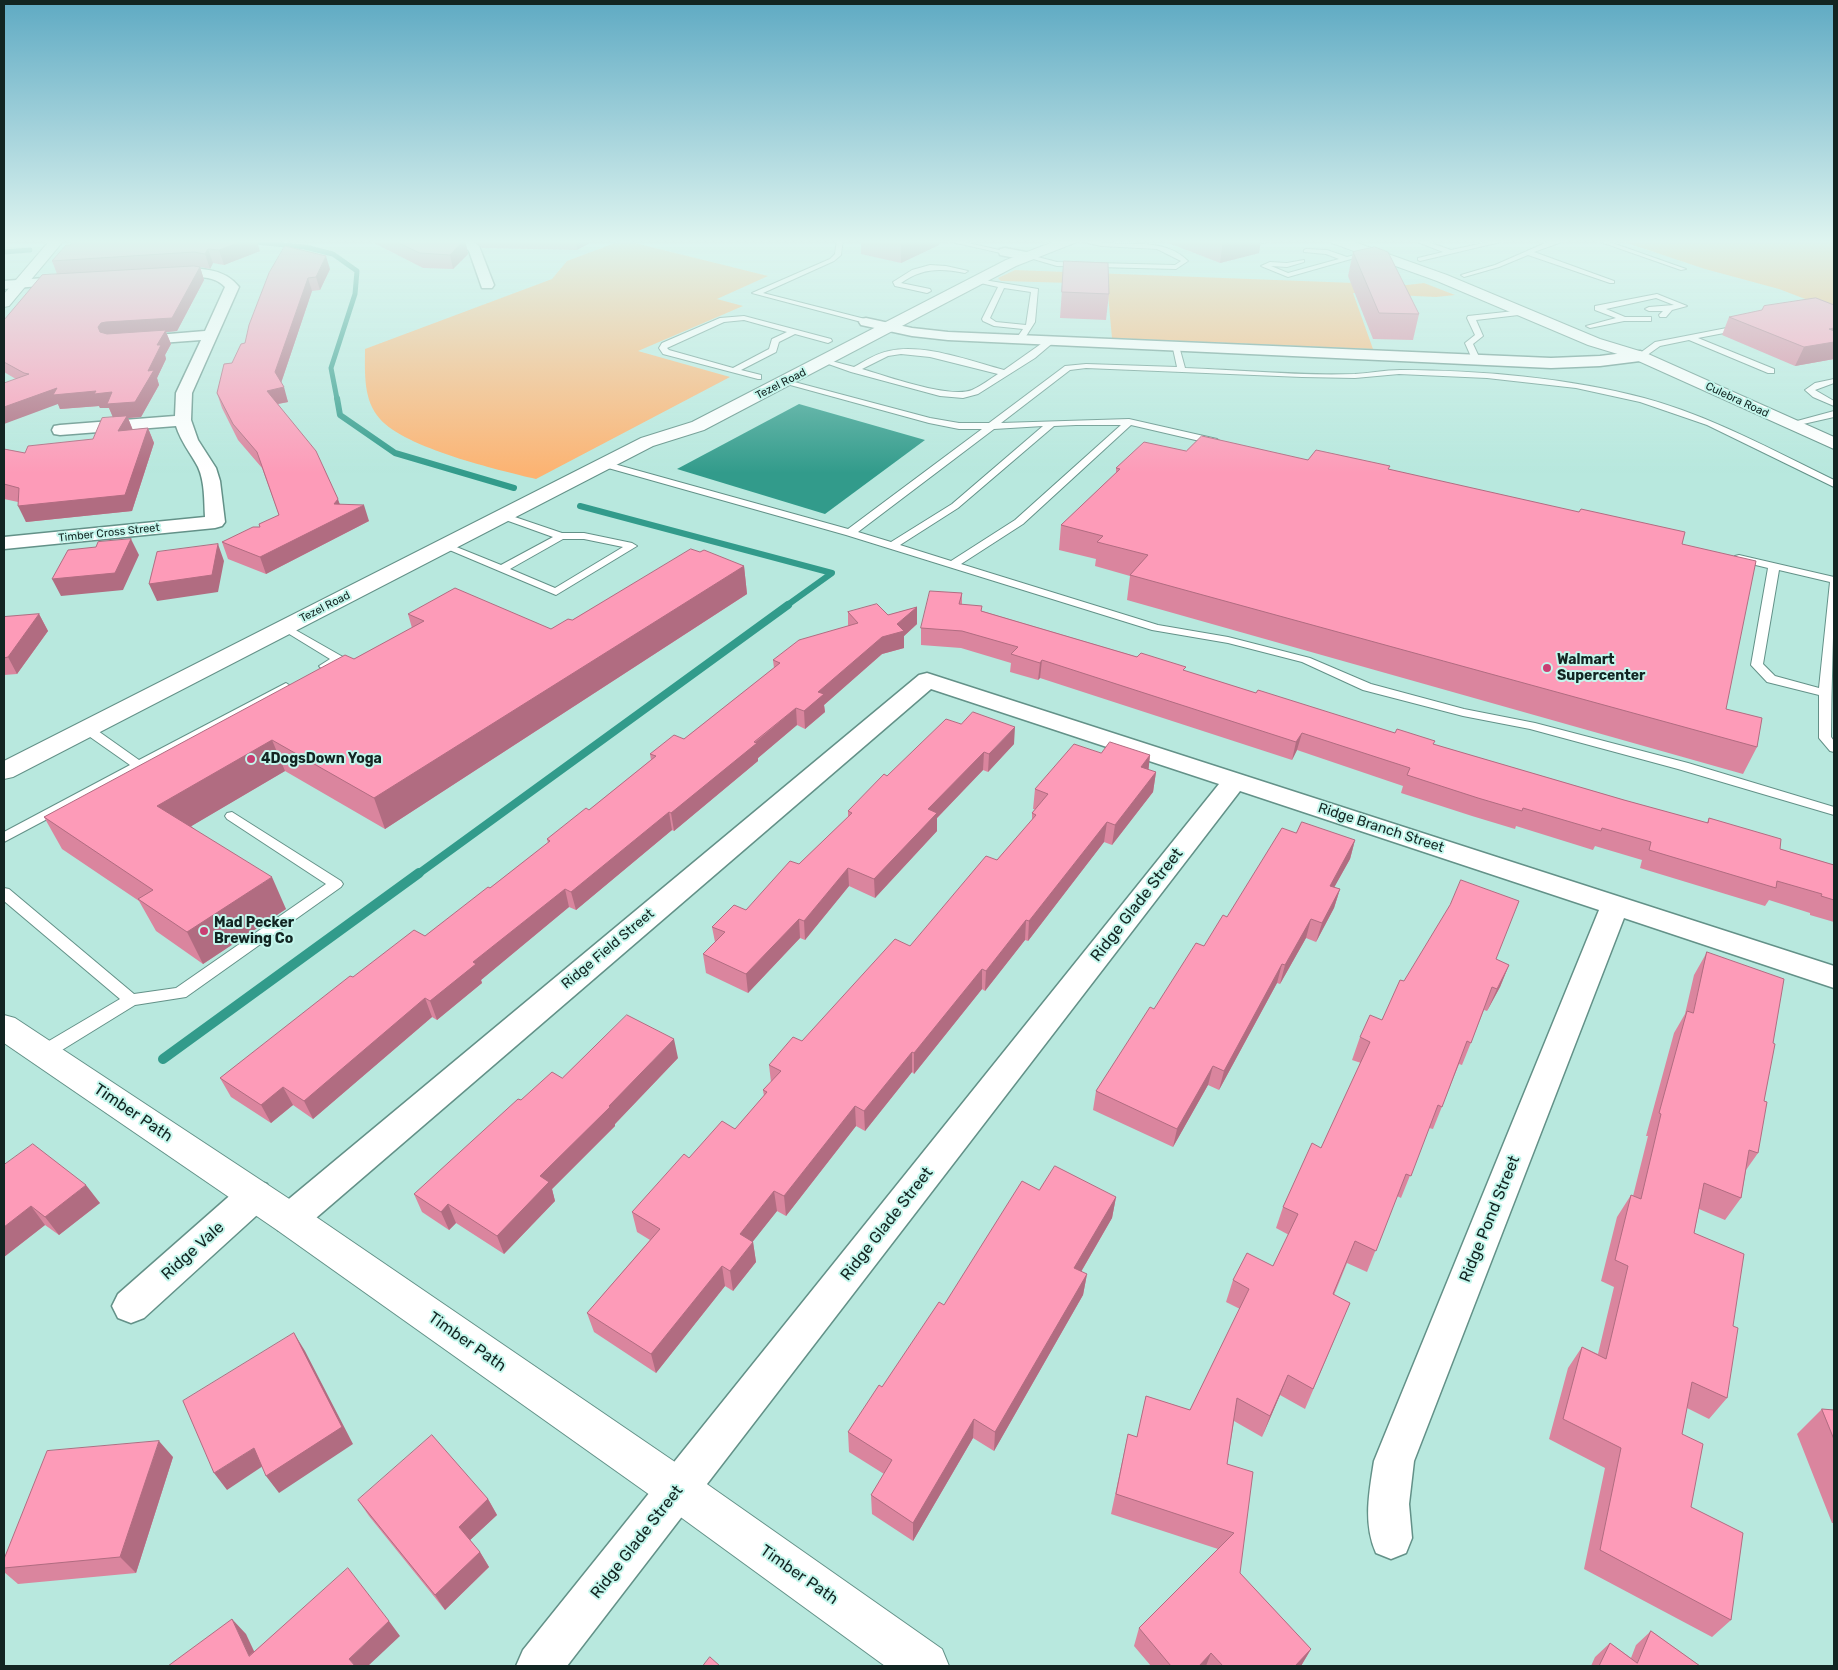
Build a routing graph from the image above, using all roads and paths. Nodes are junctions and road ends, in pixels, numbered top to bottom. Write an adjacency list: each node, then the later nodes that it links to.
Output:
1 (219, 317): 19 (street)
2 (847, 317): 13 (lane)
3 (876, 317): 13 (main road, Tezel Road)
4 (905, 317): 16 (main road, Tezel Road)
5 (987, 317): 18 (lane)
6 (1032, 317): 18 (lane)
7 (1480, 317): 27 (lane)
8 (1536, 317): 26 (main road, Culebra Road)
9 (1568, 317): 15 (main road, Culebra Road)
10 (1627, 317): 15 (lane)
11 (1636, 317): 12 (lane)
12 (1648, 319)
13 (866, 322): 16 (street); 21 (main road, Tezel Road)
14 (1751, 325): 20 (lane)
15 (1590, 326): 26 (main road, Culebra Road)
16 (888, 327): 18 (street); 28 (main road, Tezel Road)
17 (794, 332): 21 (lane); 29 (lane); 29 (lane)
18 (1024, 333): 22 (street)
19 (210, 335): 23 (street); 41 (street)
20 (1690, 338): 26 (lane); 32 (lane)
21 (828, 341): 25 (main road, Tezel Road)
22 (1050, 341): 24 (street); 33 (lane)
23 (122, 342)
24 (1175, 346): 27 (street); 31 (lane)
25 (810, 350)
26 (1640, 356): 27 (street); 44 (main road, Culebra Road)
27 (1476, 359)
28 (824, 361): 30 (lane); 34 (main road, Tezel Road)
29 (735, 370): 35 (lane)
30 (854, 370): 33 (lane); 33 (lane)
31 (1182, 371): 45 (lane); 51 (lane)
32 (1771, 371)
33 (1005, 373)
34 (781, 374): 35 (main road, Tezel Road); 45 (lane); 47 (main road, Tezel Road)
35 (758, 376): 37 (main road, Tezel Road)
36 (1834, 381): 38 (lane)
37 (741, 385)
38 (1834, 404)
39 (1834, 414): 44 (lane)
40 (681, 416): 47 (main road, Tezel Road)
41 (183, 420): 46 (street); 55 (street, Timber Cross Street)
42 (1129, 422): 43 (lane); 48 (lane); 59 (lane)
43 (1051, 424): 45 (lane); 57 (lane)
44 (1790, 424): 49 (main road, Culebra Road)
45 (992, 426): 53 (lane)
46 (60, 430)
47 (647, 442): 50 (main road, Tezel Road)
48 (1222, 443)
49 (1834, 444)
50 (604, 464): 52 (main road, Tezel Road); 53 (lane)
51 (1834, 484)
52 (503, 516): 54 (lane); 56 (main road, Tezel Road)
53 (850, 533): 57 (lane)
54 (561, 536): 61 (lane); 61 (lane)
55 (4, 543)
56 (444, 546): 61 (lane); 64 (main road, Tezel Road)
57 (892, 546): 59 (lane)
58 (1731, 557): 60 (lane)
59 (952, 564): 74 (lane)
60 (1774, 566): 62 (lane); 68 (lane)
61 (502, 570)
62 (1834, 580)
63 (1834, 584): 68 (lane)
64 (285, 627): 65 (lane); 69 (main road, Tezel Road)
65 (313, 672)
66 (927, 680): 73 (street, Ridge Branch Street); 84 (street, Ridge Field Street)
67 (296, 682): 71 (lane)
68 (1826, 693): 70 (lane)
69 (87, 729): 71 (lane); 72 (main road, Tezel Road)
70 (1834, 748)
71 (139, 766): 76 (lane)
72 (4, 772)
73 (1235, 780): 78 (street, Ridge Branch Street); 86 (street, Ridge Glade Street)
74 (1834, 812)
75 (232, 816): 80 (lane)
76 (4, 838)
77 (4, 893): 80 (lane)
78 (1616, 905): 79 (street, Ridge Branch Street); 87 (street, Ridge Pond Street)
79 (1834, 977)
80 (131, 1000): 82 (lane)
81 (4, 1026): 82 (main road, Timber Path)
82 (43, 1053): 83 (main road, Timber Path)
83 (256, 1195): 84 (main road, Timber Path); 85 (street, Ridge Vale)
84 (290, 1219): 86 (main road, Timber Path)
85 (131, 1306)
86 (679, 1490): 88 (street, Ridge Glade Street); 89 (main road, Timber Path)
87 (1390, 1538)
88 (539, 1666)
89 (925, 1666)

